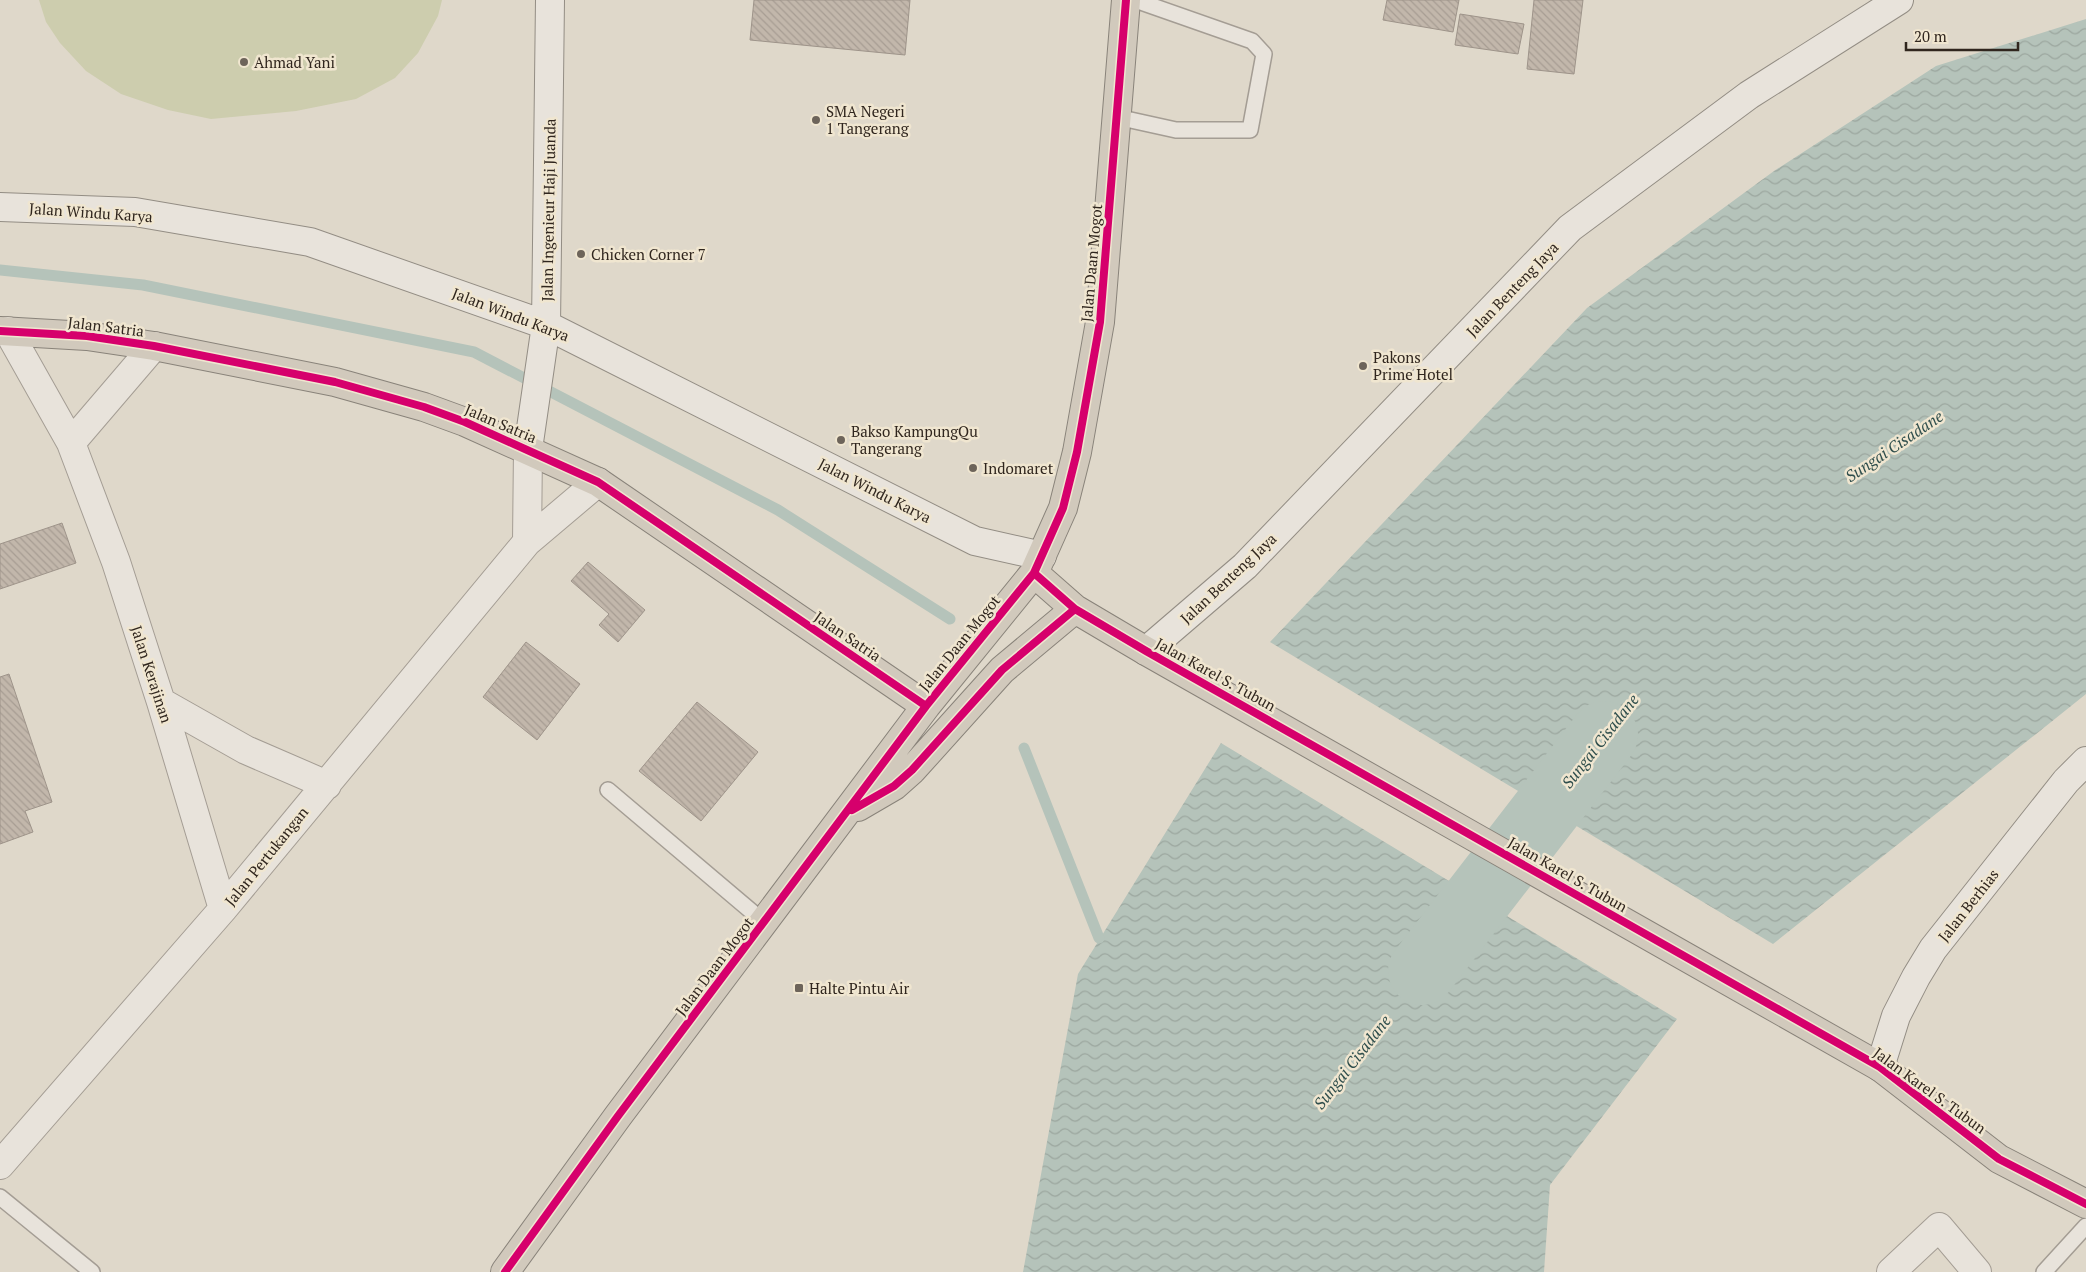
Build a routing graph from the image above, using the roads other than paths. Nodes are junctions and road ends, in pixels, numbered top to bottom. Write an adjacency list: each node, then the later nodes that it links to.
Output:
1 (550, 0): 8 (street, Jalan Ingenieur Haji Juanda)
2 (1126, 0): 5 (highway, Jalan Daan Mogot)
3 (1135, 0): 5 (lane)
4 (1899, 0): 16 (street, Jalan Benteng Jaya)
5 (1117, 117): 14 (highway, Jalan Daan Mogot)
6 (0, 207): 8 (street, Jalan Windu Karya)
7 (4, 331): 9 (highway, Jalan Satria); 10 (street, Jalan Kerajinan)
8 (545, 332): 11 (street, Jalan Ingenieur Haji Juanda); 14 (street, Jalan Windu Karya)
9 (154, 346): 10 (street); 11 (highway, Jalan Satria)
10 (72, 443): 17 (street, Jalan Kerajinan)
11 (529, 444): 12 (highway, Jalan Satria); 13 (street)
12 (598, 482): 13 (street, Jalan Pertukangan); 18 (highway, Jalan Satria)
13 (527, 542): 20 (street, Jalan Pertukangan)
14 (1038, 565): 15 (highway, Jalan Karel S. Tubun); 18 (highway, Jalan Daan Mogot)
15 (1075, 609): 16 (highway, Jalan Karel S. Tubun); 22 (highway)
16 (1146, 651): 25 (highway, Jalan Karel S. Tubun)
17 (161, 702): 20 (street); 23 (street, Jalan Kerajinan)
18 (926, 706): 22 (highway, Jalan Daan Mogot)
19 (2086, 761): 25 (street, Jalan Berhias)
20 (327, 785): 23 (street, Jalan Pertukangan)
21 (608, 790): 24 (lane)
22 (848, 813): 24 (highway, Jalan Daan Mogot)
23 (223, 909): 26 (street, Jalan Pertukangan)
24 (764, 922): 31 (highway, Jalan Daan Mogot)
25 (1880, 1067): 28 (highway, Jalan Karel S. Tubun)
26 (0, 1165)
27 (0, 1197): 30 (lane)
28 (2086, 1204)
29 (2086, 1226): 34 (lane)
30 (92, 1272)
31 (505, 1272)
32 (1891, 1272): 33 (street)
33 (1977, 1272)
34 (2044, 1272)

